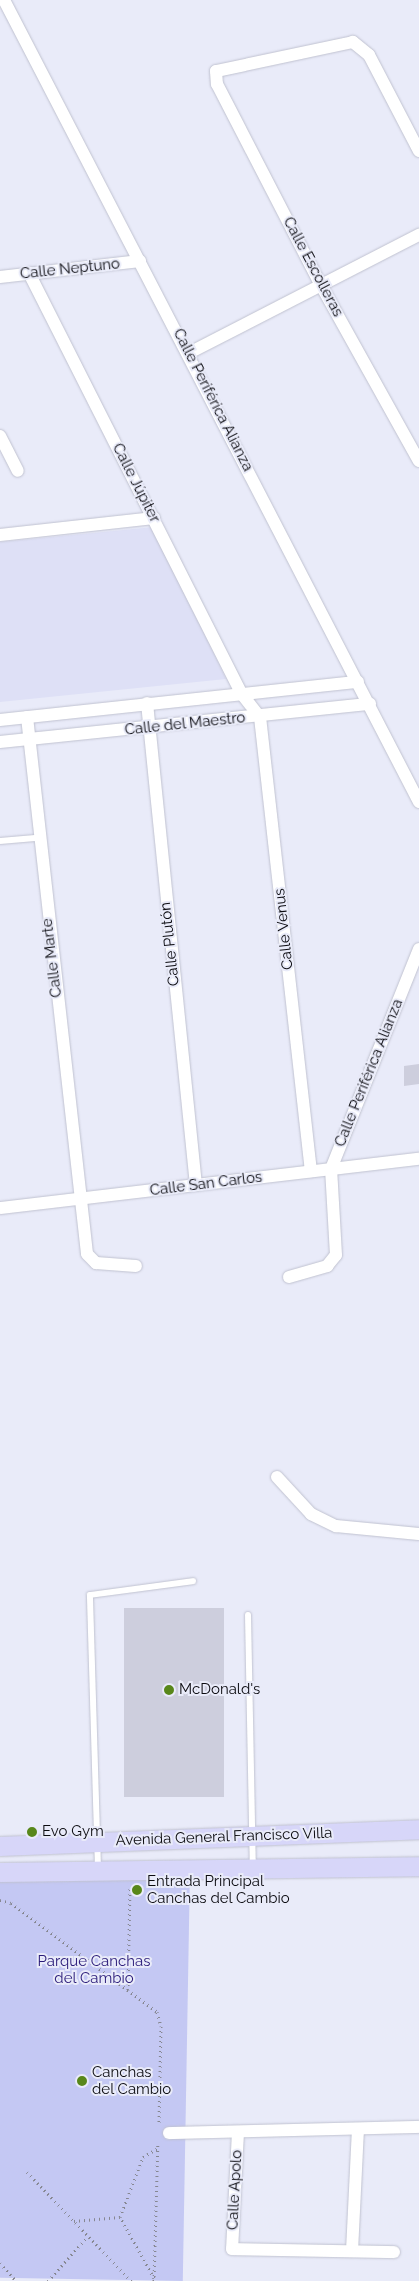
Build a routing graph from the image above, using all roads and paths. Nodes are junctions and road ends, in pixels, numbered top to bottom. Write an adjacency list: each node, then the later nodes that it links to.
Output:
1 (4, 0): 4 (street, Calle Periférica Alianza)
2 (419, 151): 7 (street, Calle Escolleras)
3 (419, 235): 7 (street)
4 (140, 261): 5 (street, Calle Neptuno); 8 (street, Calle Periférica Alianza)
5 (29, 274): 6 (street, Calle Neptuno); 12 (street, Calle Júpiter)
6 (0, 277)
7 (322, 287): 8 (street); 10 (street, Calle Escolleras)
8 (188, 353): 14 (street, Calle Periférica Alianza)
9 (0, 436): 11 (street)
10 (419, 461)
11 (18, 471)
12 (154, 518): 13 (street); 15 (street, Calle Júpiter)
13 (0, 535)
14 (358, 682): 15 (street, Calle del Maestro); 17 (street, Calle Periférica Alianza)
15 (242, 693): 16 (street, Calle del Maestro); 19 (street)
16 (147, 703): 18 (street, Calle del Maestro); 21 (street, Calle Plutón)
17 (370, 704): 19 (street, Calle del Maestro); 24 (street, Calle Periférica Alianza)
18 (27, 717): 20 (street, Calle del Maestro); 22 (street, Calle Marte)
19 (260, 717): 21 (street, Calle del Maestro); 30 (street, Calle Venus)
20 (0, 720)
21 (147, 728): 22 (street, Calle del Maestro); 31 (street, Calle Plutón)
22 (27, 739): 23 (street, Calle del Maestro); 25 (street, Calle Marte)
23 (0, 742)
24 (419, 802)
25 (38, 838): 26 (lane); 32 (street, Calle Marte)
26 (0, 841)
27 (419, 949): 29 (street, Calle Periférica Alianza)
28 (419, 1159): 29 (street, Calle San Carlos)
29 (330, 1169): 30 (street, Calle San Carlos); 35 (street)
30 (312, 1171): 31 (street, Calle San Carlos)
31 (196, 1185): 32 (street, Calle San Carlos)
32 (81, 1198): 33 (street, Calle San Carlos); 34 (street)
33 (0, 1208)
34 (136, 1266)
35 (289, 1277)
36 (277, 1477): 37 (street)
37 (419, 1534)
38 (193, 1581): 42 (lane)
39 (248, 1615): 41 (lane)
40 (419, 1830): 41 (main road, Avenida General Francisco Villa)
41 (251, 1836): 42 (main road, Avenida General Francisco Villa); 47 (lane)
42 (100, 1842): 43 (main road, Avenida General Francisco Villa); 45 (lane)
43 (0, 1846)
44 (419, 1866): 47 (main road, Avenida General Francisco Villa)
45 (98, 1868): 46 (main road, Avenida General Francisco Villa); 48 (main road, Avenida General Francisco Villa)
46 (131, 1868): 47 (main road, Avenida General Francisco Villa); 50 (path)
47 (253, 1870)
48 (0, 1872)
49 (0, 1900): 50 (path)
50 (128, 1990): 55 (path)
51 (419, 2127): 52 (street, Calle Apolo)
52 (358, 2128): 53 (street, Calle Apolo); 60 (street)
53 (238, 2132): 54 (street); 60 (street, Calle Apolo)
54 (169, 2133)
55 (158, 2148): 57 (path); 66 (path)
56 (27, 2172): 58 (path)
57 (120, 2217): 58 (path); 66 (path)
58 (74, 2221): 59 (path)
59 (88, 2236): 64 (path); 65 (path)
60 (352, 2252): 61 (street, Calle Apolo)
61 (394, 2252)
62 (0, 2263): 63 (path)
63 (15, 2280)
64 (48, 2281)
65 (131, 2281)
66 (154, 2281)

